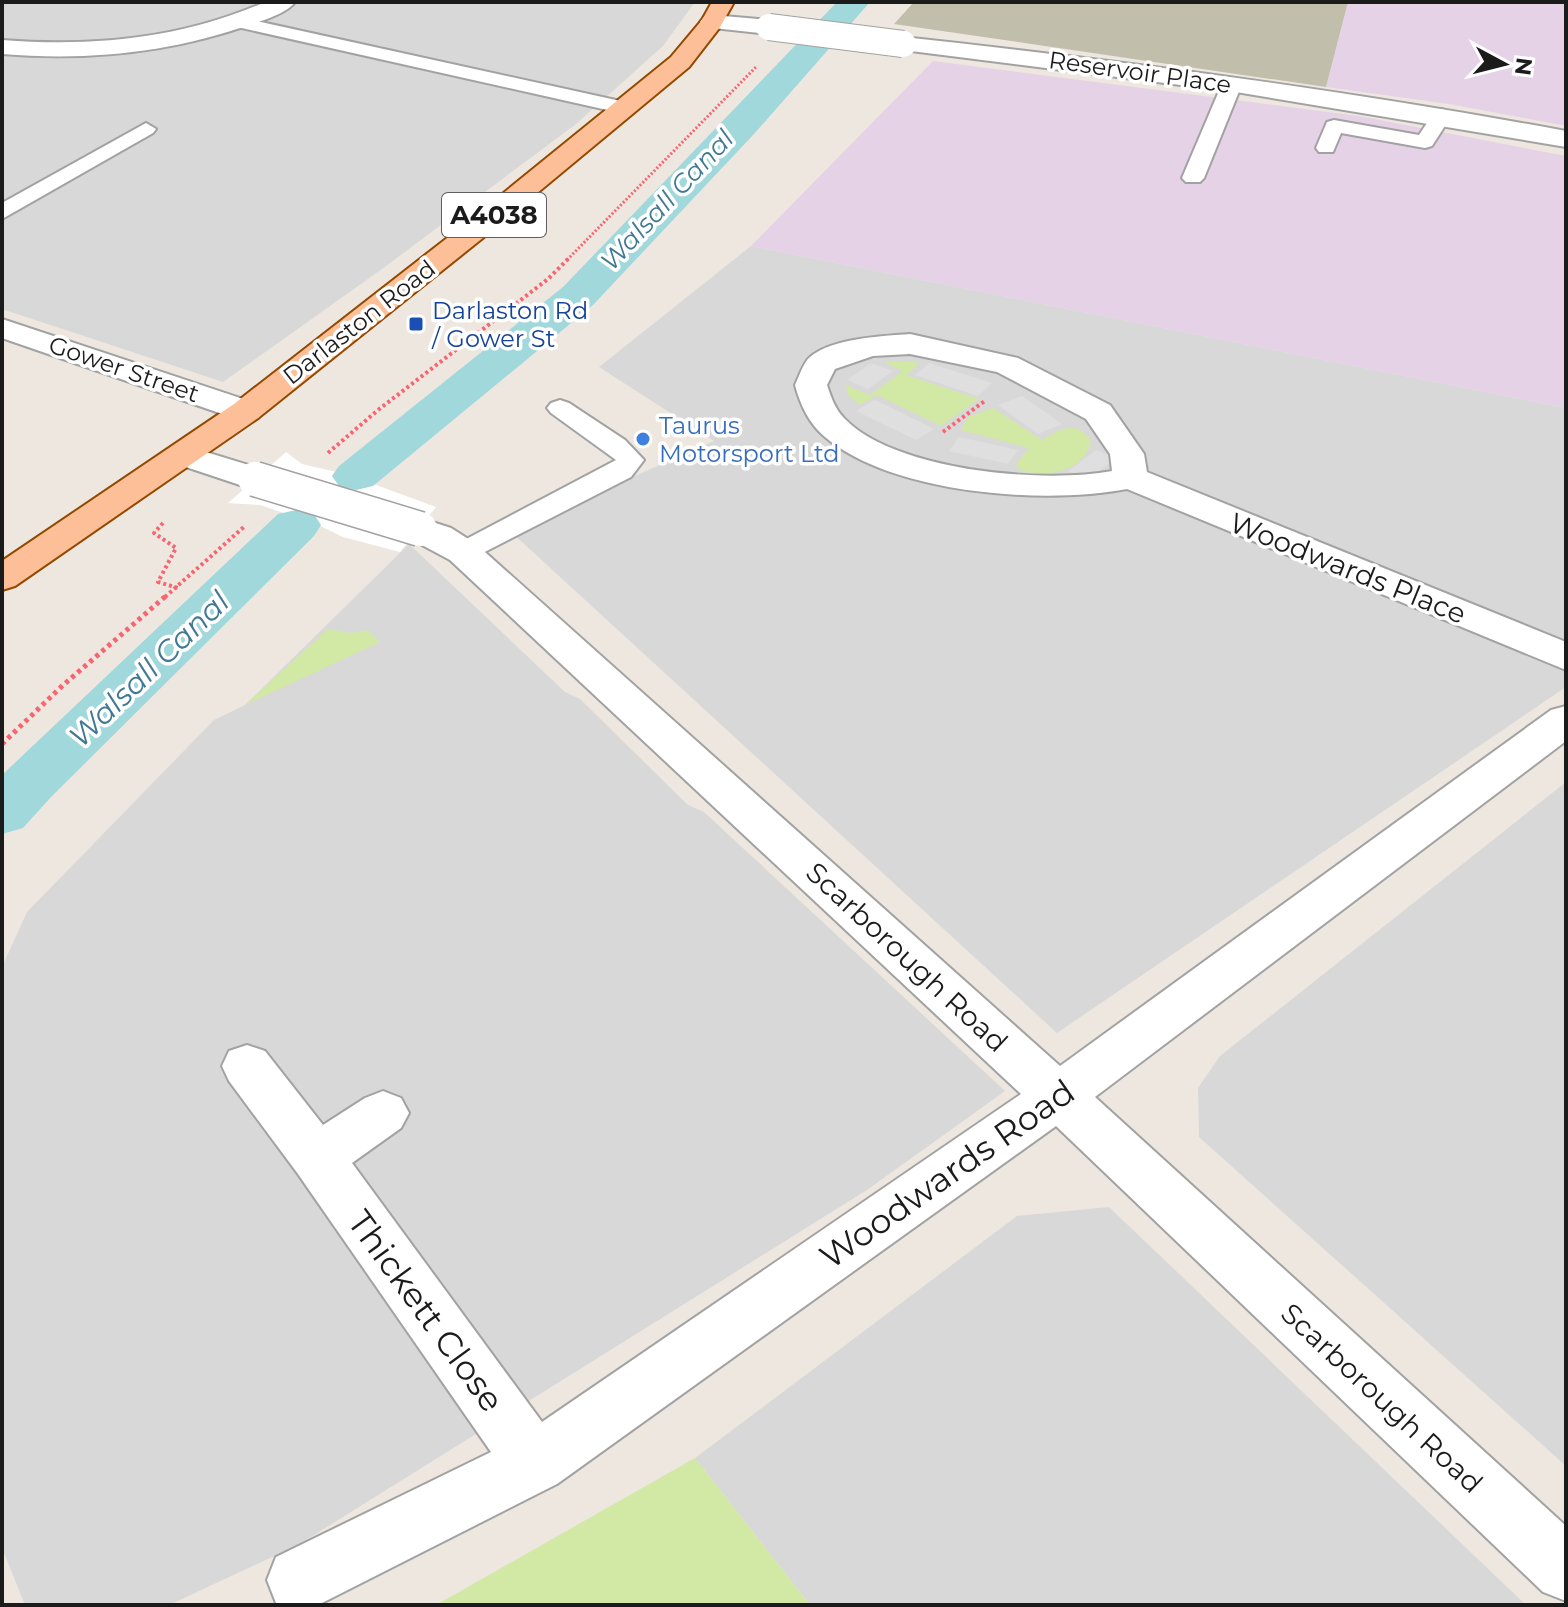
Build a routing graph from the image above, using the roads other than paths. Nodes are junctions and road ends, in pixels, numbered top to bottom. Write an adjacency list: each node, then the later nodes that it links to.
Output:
1 (284, 2): 3 (street)
2 (718, 12): 5 (street, Reservoir Place, bridge); 6 (main road, Darlaston Road / A4038)
3 (234, 21): 4 (street); 6 (lane)
4 (2, 47)
5 (1232, 84): 7 (street, Reservoir Place); 11 (lane)
6 (625, 108): 15 (main road, Darlaston Road / A4038)
7 (1442, 115): 9 (street, Reservoir Place); 10 (lane)
8 (146, 129): 12 (lane)
9 (1566, 139)
10 (1326, 148)
11 (1193, 178)
12 (2, 212)
13 (2, 328): 15 (street, Gower Street)
14 (560, 408): 18 (lane)
15 (246, 411): 16 (main road, Darlaston Road / A4038)
16 (183, 455): 18 (street, Scarborough Road, bridge); 19 (main road, Darlaston Road / A4038)
17 (1130, 478): 17 (street); 20 (street, Woodwards Place)
18 (463, 552): 23 (street, Scarborough Road)
19 (2, 578)
20 (1566, 657)
21 (1566, 720): 23 (street, Woodwards Road)
22 (247, 1066): 25 (street, Thickett Close)
23 (1057, 1097): 26 (street, Woodwards Road); 27 (street, Scarborough Road)
24 (383, 1113): 25 (street)
25 (317, 1158): 26 (street, Thickett Close)
26 (535, 1463): 28 (street, Woodwards Road)
27 (1566, 1569)
28 (299, 1580)

